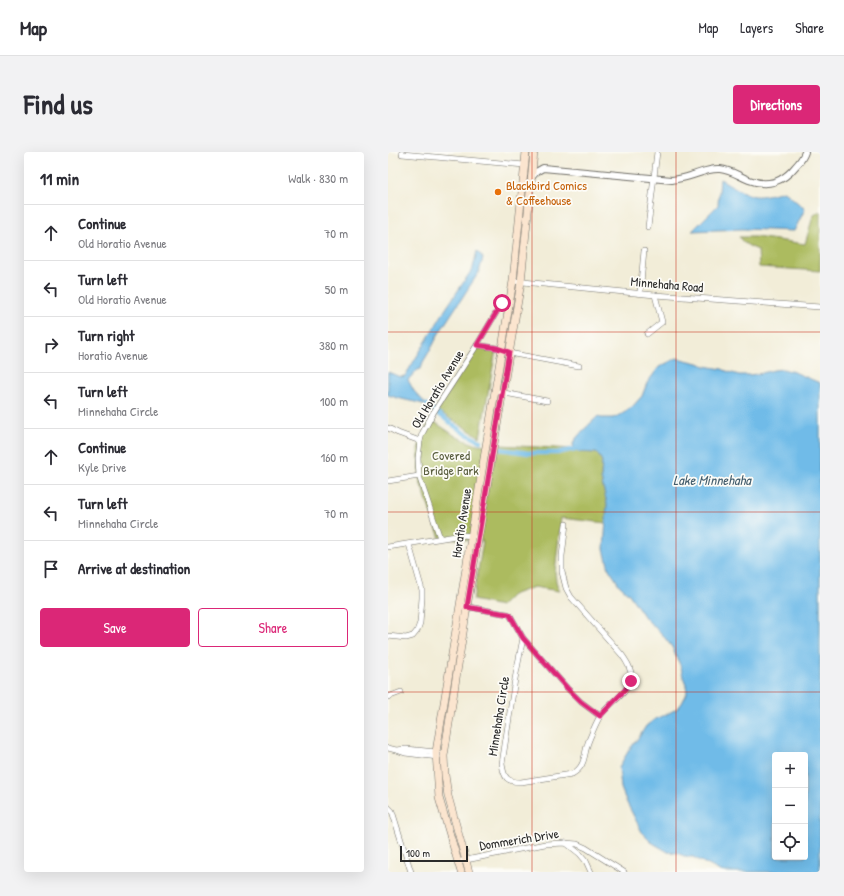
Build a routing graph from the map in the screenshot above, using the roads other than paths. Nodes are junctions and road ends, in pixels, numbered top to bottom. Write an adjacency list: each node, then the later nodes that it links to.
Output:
1 (526, 152): 6 (main road, Horatio Avenue)
2 (657, 152): 9 (street)
3 (806, 152): 9 (street)
4 (402, 153): 6 (street)
5 (533, 155): 7 (street); 8 (main road, Horatio Avenue)
6 (524, 168): 8 (main road); 12 (main road, Horatio Avenue)
7 (543, 168): 8 (street); 9 (street)
8 (531, 178): 13 (main road, Horatio Avenue)
9 (654, 179): 10 (street)
10 (648, 227)
11 (644, 251): 14 (street)
12 (513, 281): 13 (street, Minnehaha Road); 20 (main road, Horatio Avenue)
13 (521, 282): 14 (street, Minnehaha Road); 21 (main road, Horatio Avenue)
14 (640, 293): 15 (street, Minnehaha Road)
15 (655, 295): 17 (street, Minnehaha Road); 18 (street)
16 (502, 303): 19 (street, Old Horatio Avenue)
17 (820, 307)
18 (648, 334)
19 (477, 345): 20 (street, Old Horatio Avenue); 27 (street, Old Horatio Avenue)
20 (502, 349): 21 (street, Old Horatio Avenue); 23 (main road, Horatio Avenue)
21 (509, 352): 22 (street, Old Horatio Avenue); 24 (main road, Horatio Avenue)
22 (579, 366)
23 (495, 392): 24 (street); 31 (main road, Horatio Avenue)
24 (503, 393): 25 (street); 32 (main road, Horatio Avenue)
25 (547, 401)
26 (388, 428): 27 (street)
27 (420, 441): 28 (street, Old Horatio Avenue)
28 (419, 476): 29 (street); 33 (street, Old Horatio Avenue)
29 (388, 481)
30 (566, 524): 42 (street, Minnehaha Circle)
31 (471, 536): 32 (street); 33 (street); 36 (main road, Horatio Avenue)
32 (478, 537): 37 (main road, Horatio Avenue)
33 (440, 538): 34 (street)
34 (409, 544): 35 (street); 38 (street)
35 (388, 547)
36 (459, 605): 37 (street); 44 (main road, Horatio Avenue)
37 (467, 607): 39 (street); 45 (main road, Horatio Avenue)
38 (388, 636)
39 (523, 638): 42 (street); 42 (street, Minnehaha Circle)
40 (401, 692): 41 (street)
41 (388, 696)
42 (600, 716)
43 (388, 748): 44 (street)
44 (436, 755): 45 (street); 49 (main road, Horatio Avenue)
45 (444, 756): 48 (main road, Horatio Avenue)
46 (388, 807): 51 (street)
47 (565, 843): 48 (street, Dommerich Drive); 50 (street, Dommerich Drive); 54 (street)
48 (466, 860): 49 (street, Dommerich Drive); 53 (main road, Horatio Avenue)
49 (458, 862): 52 (main road, Horatio Avenue)
50 (621, 871)
51 (411, 872)
52 (461, 872)
53 (470, 872)
54 (591, 872)

